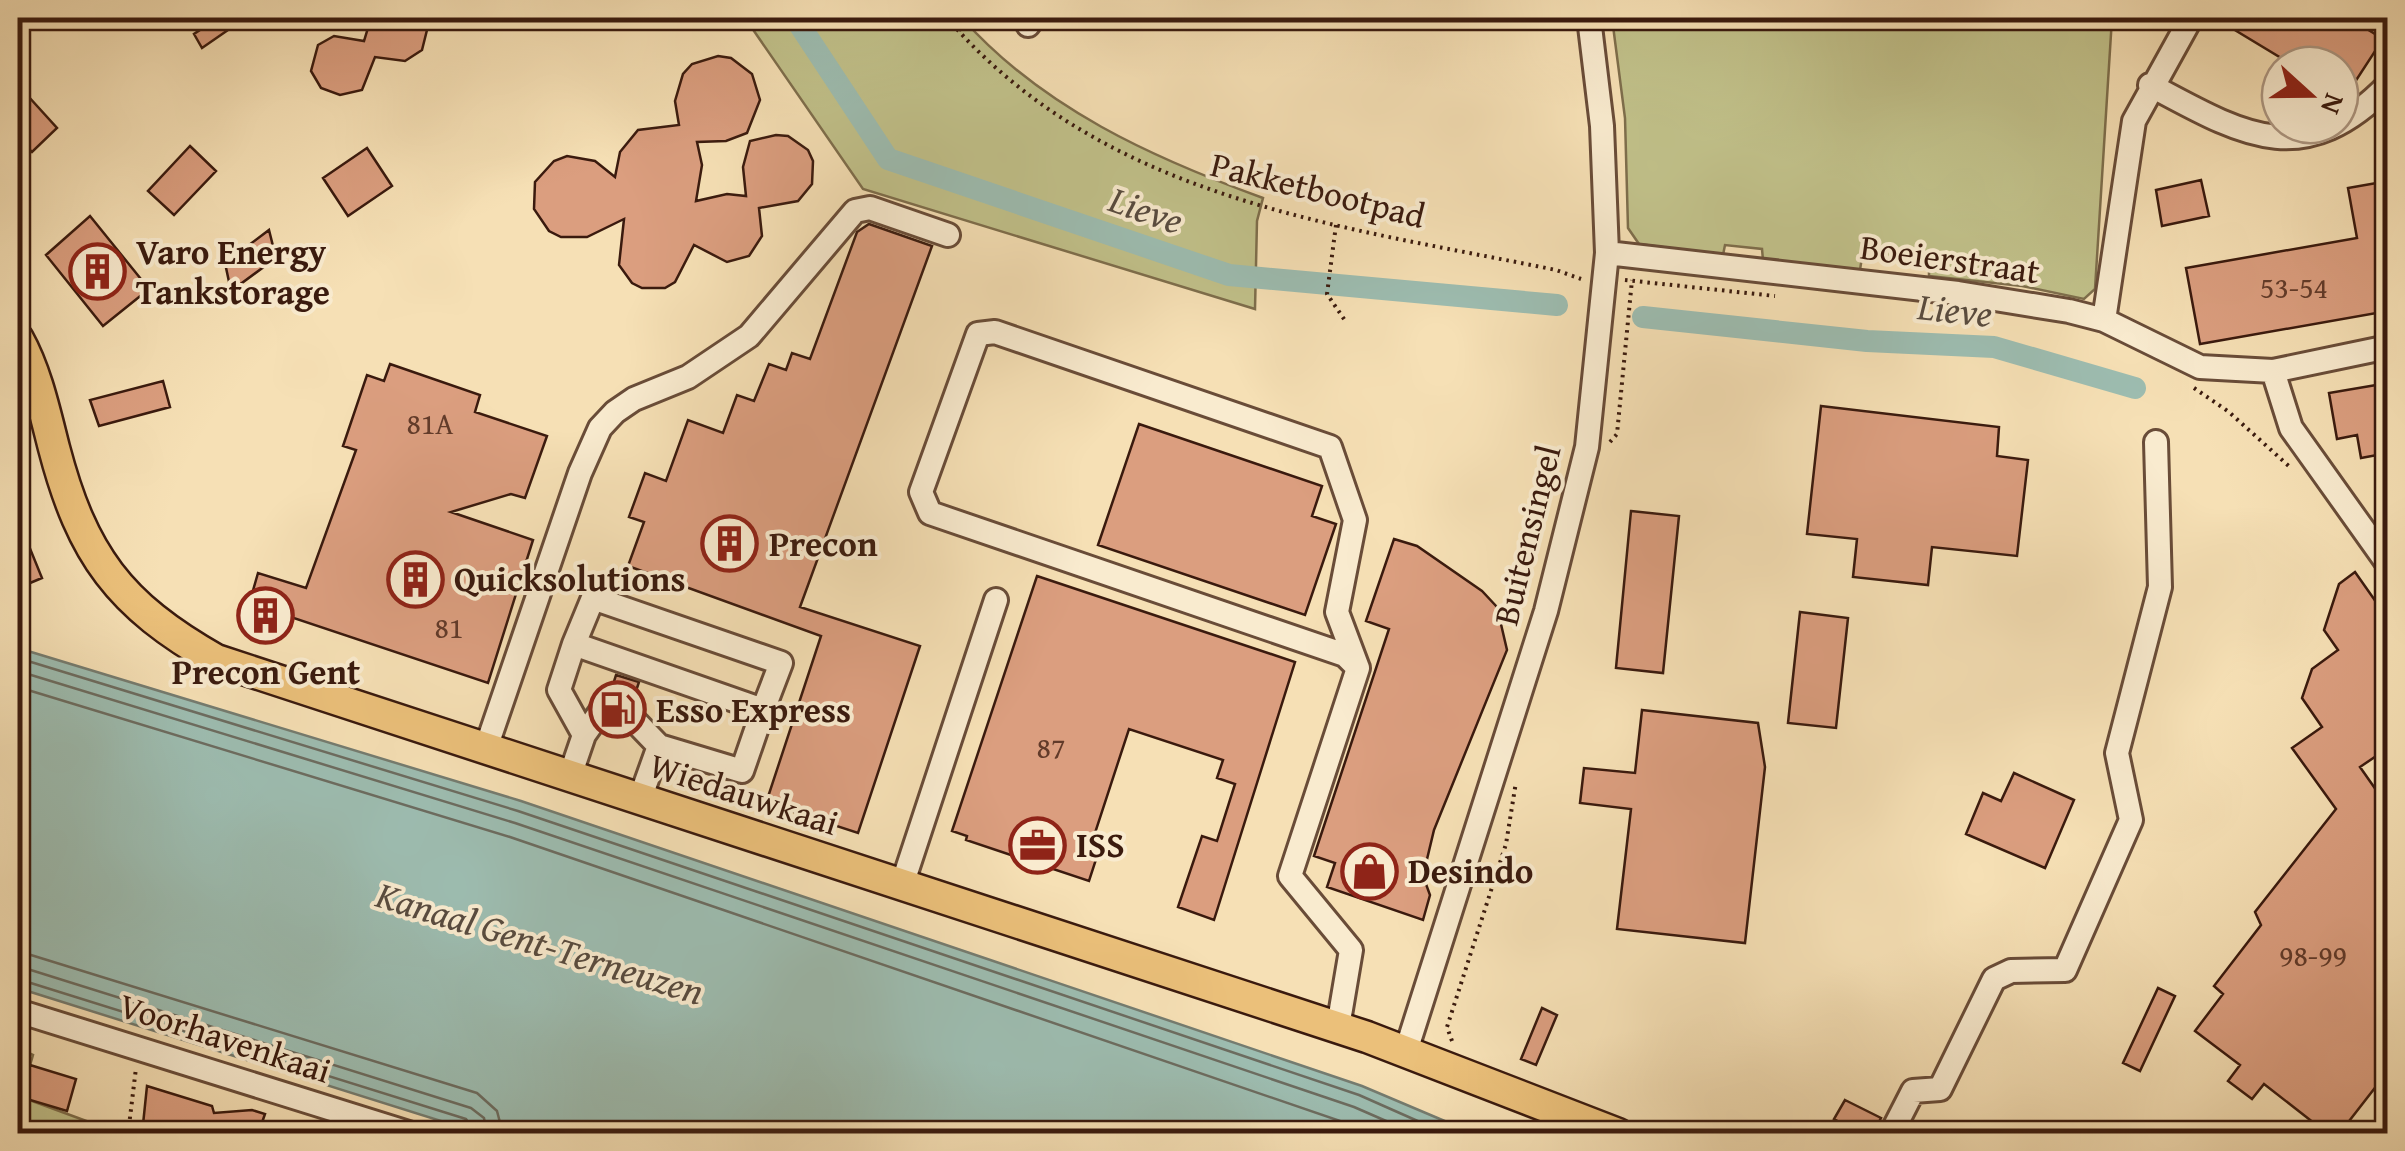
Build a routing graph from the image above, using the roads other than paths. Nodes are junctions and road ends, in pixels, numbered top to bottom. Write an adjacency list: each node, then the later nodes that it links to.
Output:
1 (1589, 18): 6 (street, Buitensingel)
2 (2191, 18): 3 (street)
3 (2150, 84): 4 (street); 7 (street)
4 (2388, 85)
5 (948, 235): 19 (street)
6 (1607, 253): 7 (street, Boeierstraat); 25 (street, Buitensingel)
7 (2104, 320): 10 (street, Boeierstraat)
8 (18, 339): 19 (main road, Wiedauwkaai)
9 (2388, 347): 10 (street, Boeierstraat)
10 (2274, 371): 12 (street)
11 (2156, 442): 28 (street)
12 (2388, 564)
13 (996, 600): 22 (street)
14 (574, 644): 16 (street); 16 (street); 17 (street)
15 (1358, 668): 15 (street); 24 (street)
16 (763, 710): 18 (street)
17 (584, 735): 18 (street); 20 (street)
18 (659, 746): 21 (street)
19 (486, 748): 20 (main road, Wiedauwkaai)
20 (570, 776): 21 (main road, Wiedauwkaai)
21 (640, 799): 22 (main road, Wiedauwkaai)
22 (902, 884): 24 (main road, Wiedauwkaai)
23 (18, 1011): 26 (street, Voorhavenkaai)
24 (1338, 1028): 25 (main road, Wiedauwkaai)
25 (1406, 1051): 27 (main road, Wiedauwkaai)
26 (412, 1134)
27 (1618, 1134)
28 (1891, 1134)

